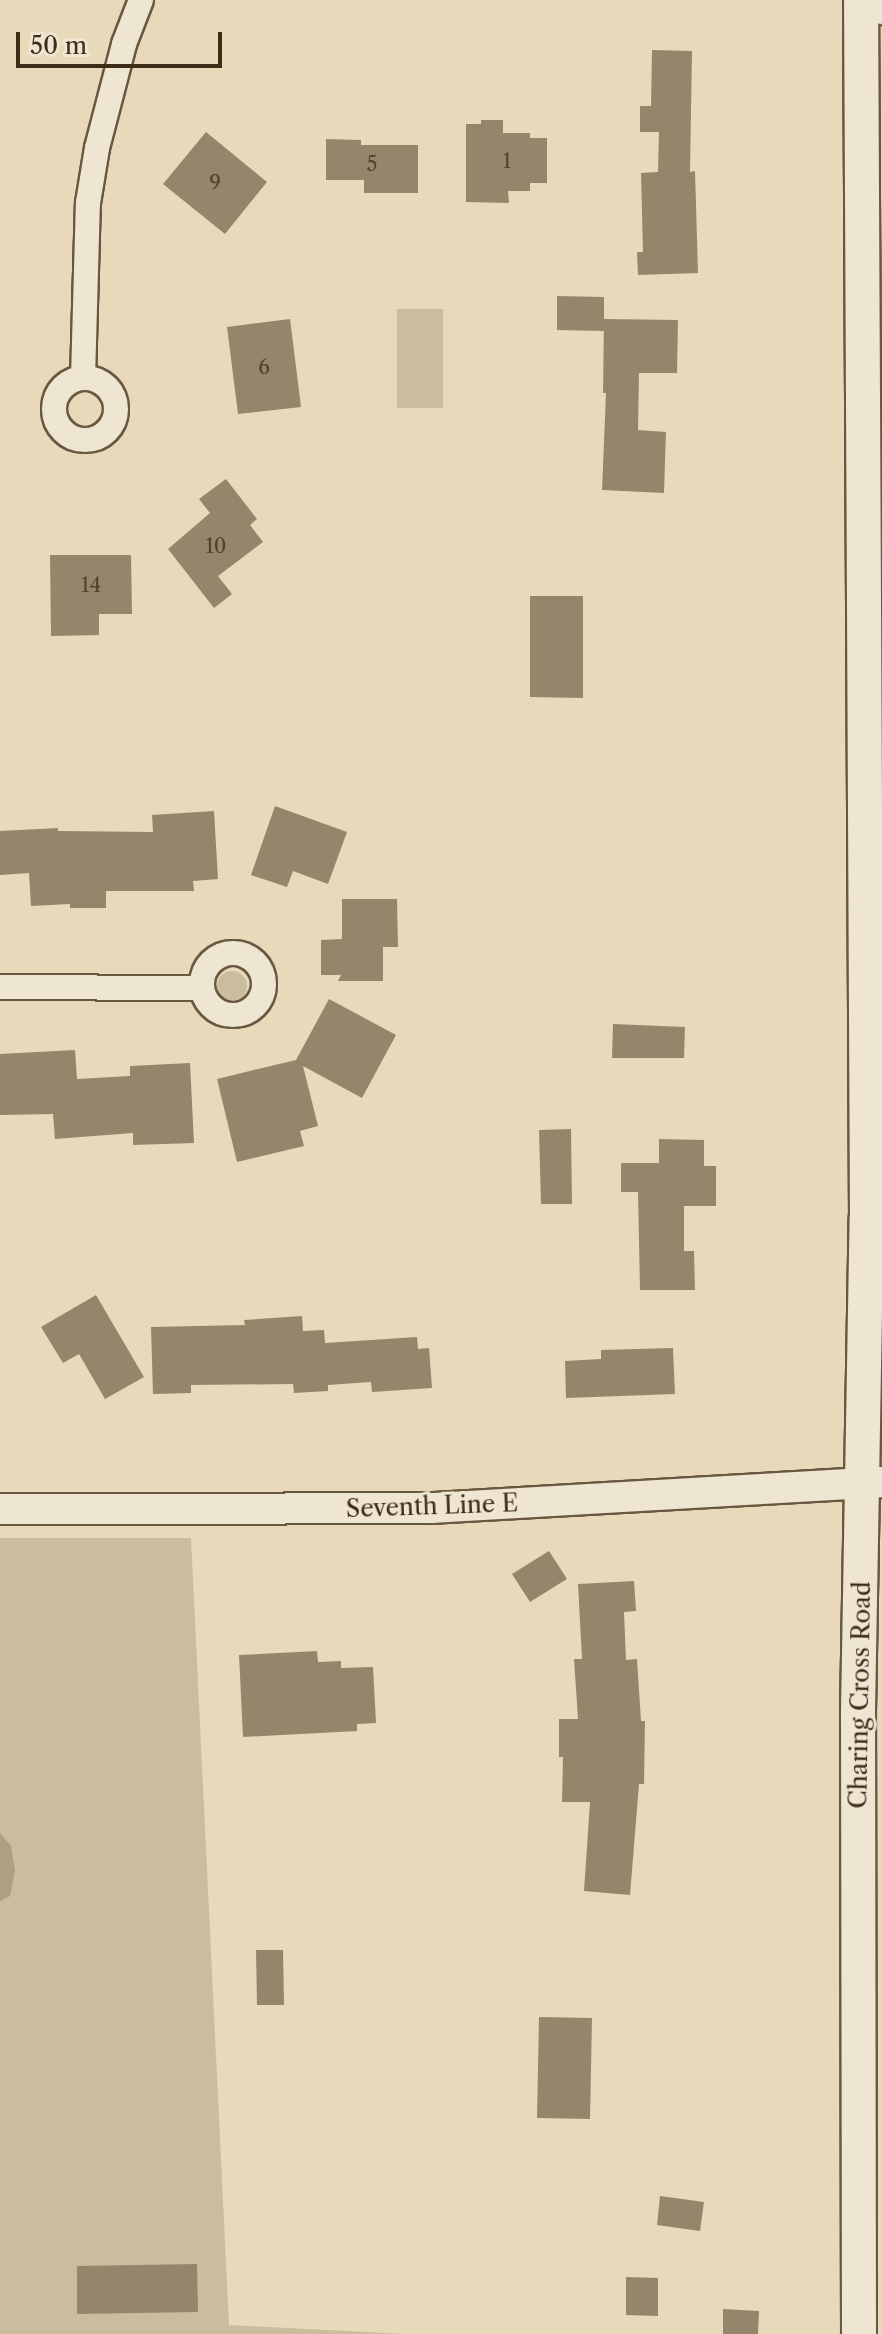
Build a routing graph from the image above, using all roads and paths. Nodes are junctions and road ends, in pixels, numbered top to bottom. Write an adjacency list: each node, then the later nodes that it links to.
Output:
1 (141, 0): 4 (street)
2 (861, 0): 3 (street); 7 (main road, Charing Cross Road)
3 (882, 12)
4 (83, 378)
5 (0, 987): 6 (street)
6 (202, 988)
7 (872, 1483): 8 (street, Seventh Line E); 9 (main road, Charing Cross Road)
8 (0, 1509)
9 (859, 2334)

